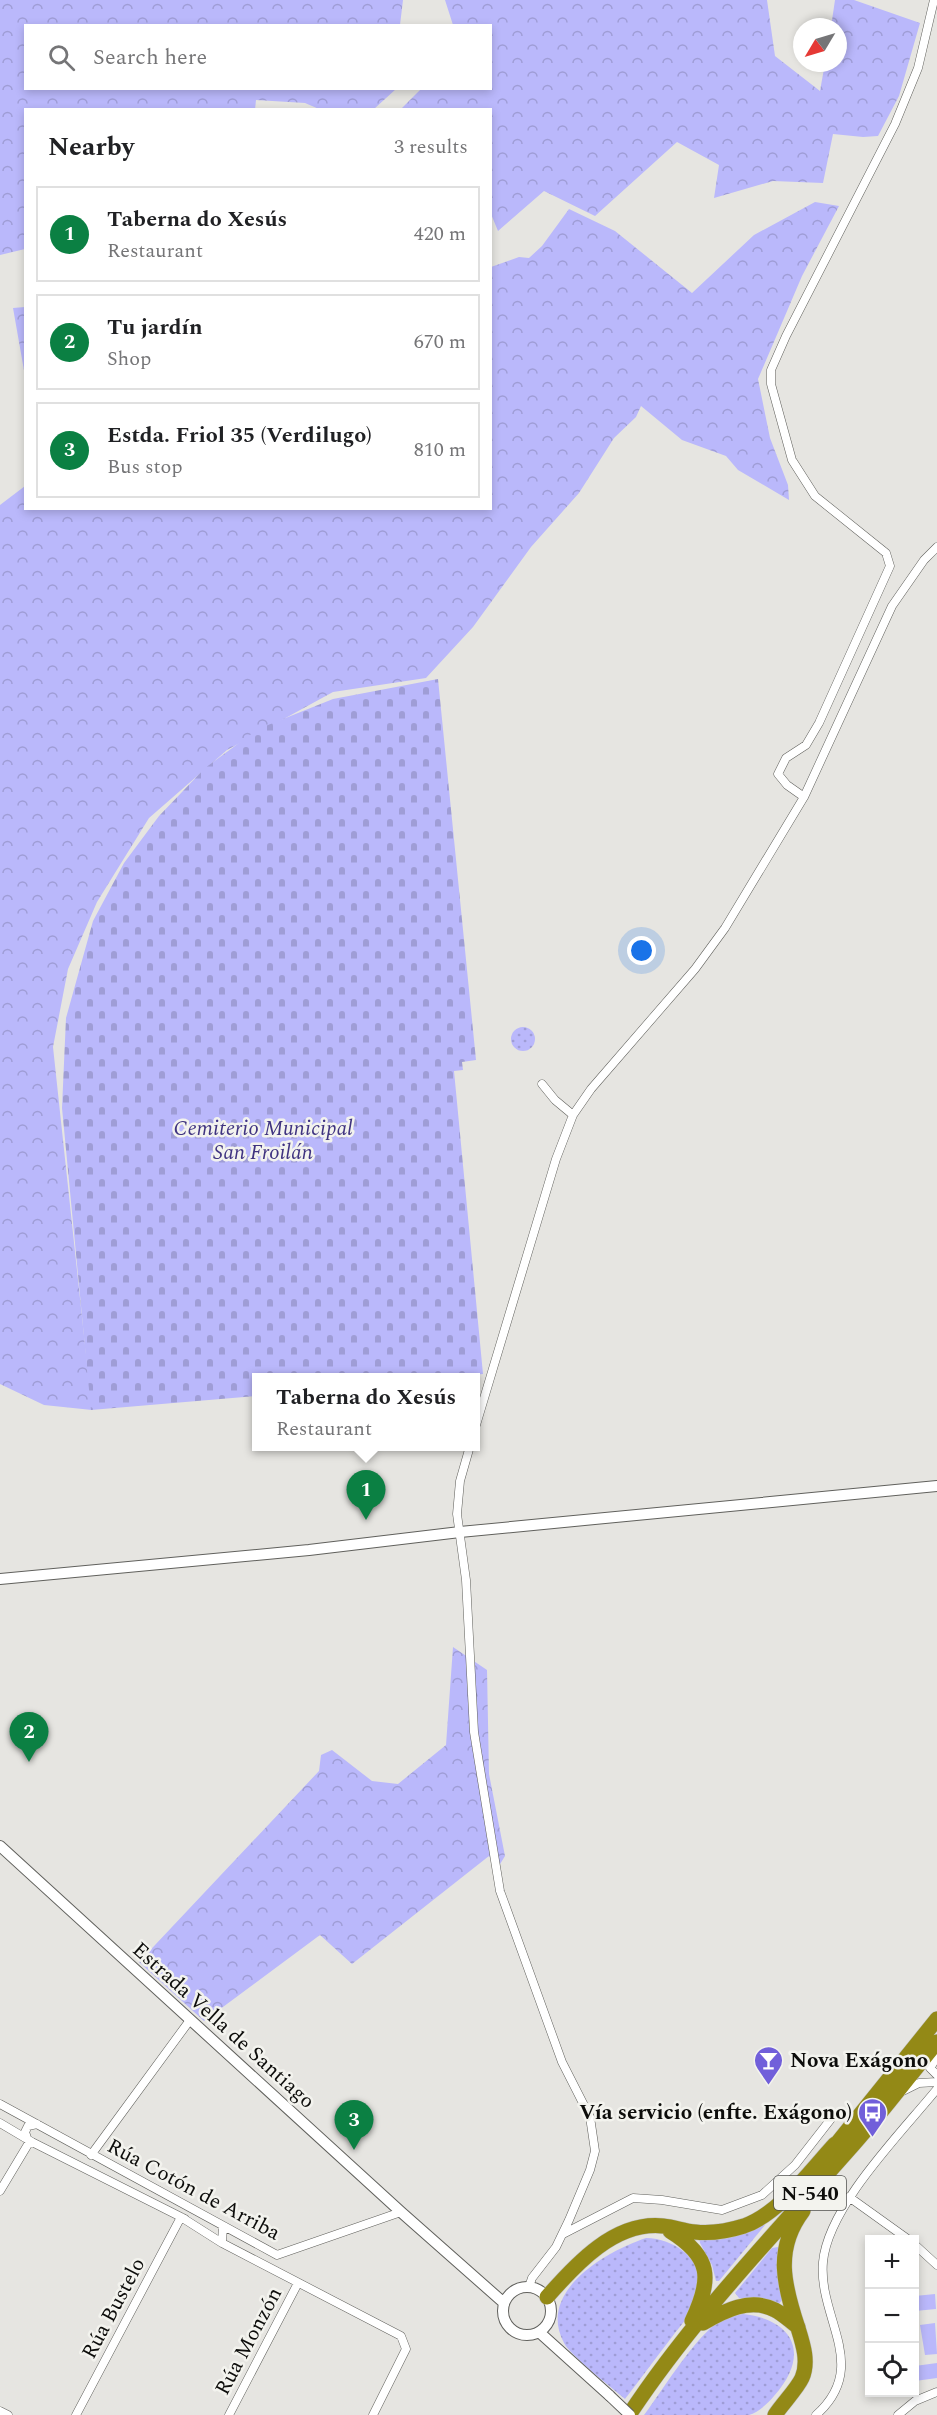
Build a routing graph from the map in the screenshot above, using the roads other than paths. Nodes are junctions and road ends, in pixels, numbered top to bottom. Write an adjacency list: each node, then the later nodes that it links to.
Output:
1 (934, 0): 3 (street)
2 (937, 547): 3 (street)
3 (804, 797): 5 (street)
4 (542, 1084): 5 (street)
5 (573, 1115): 6 (street)
6 (480, 1412)
7 (469, 1451): 9 (street)
8 (937, 1486): 9 (main road)
9 (460, 1532): 10 (main road); 33 (street)
10 (0, 1579)
11 (0, 1846): 13 (main road, Estrada Vella de Santiago)
12 (937, 2019): 25 (highway, N-540)
13 (190, 2020): 26 (street); 29 (main road, Estrada Vella de Santiago)
14 (937, 2042): 19 (highway, N-540)
15 (937, 2057): 16 (street)
16 (937, 2075)
17 (937, 2082): 19 (street)
18 (937, 2089): 28 (street)
19 (892, 2098): 25 (highway, N-540)
20 (0, 2104): 23 (street, Rúa Cotón de Arriba)
21 (834, 2115): 33 (street)
22 (0, 2123): 24 (street)
23 (40, 2126): 24 (street); 24 (street); 26 (street, Rúa Cotón de Arriba)
24 (30, 2141): 27 (street); 30 (street)
25 (841, 2149): 32 (highway); 42 (highway); 43 (highway, N-540)
26 (91, 2155): 31 (street, Rúa Cotón de Arriba)
27 (0, 2190)
28 (849, 2197): 34 (street); 56 (street)
29 (401, 2212): 31 (street, Rúa Cotón de Arriba); 41 (main road, Estrada Vella de Santiago)
30 (181, 2217): 31 (street); 35 (street); 50 (street, Rúa Bustelo)
31 (223, 2226): 35 (street)
32 (663, 2226): 40 (highway); 45 (highway)
33 (562, 2235): 39 (street)
34 (902, 2235)
35 (222, 2242): 38 (street)
36 (919, 2248): 37 (street)
37 (937, 2265)
38 (298, 2283): 51 (street, Rúa Monzón); 52 (street)
39 (529, 2287): 40 (main road); 41 (main road)
40 (547, 2297): 44 (main road)
41 (504, 2302): 44 (main road)
42 (798, 2327): 43 (highway); 47 (highway)
43 (695, 2328): 45 (highway, N-540)
44 (539, 2332): 53 (main road, bridge)
45 (683, 2341): 53 (highway, N-540)
46 (937, 2392): 57 (street)
47 (788, 2395): 54 (highway); 55 (highway)
48 (0, 2411): 49 (street)
49 (8, 2415)
50 (76, 2415)
51 (229, 2415)
52 (373, 2415)
53 (629, 2415)
54 (764, 2415)
55 (775, 2415)
56 (816, 2415)
57 (898, 2415)

